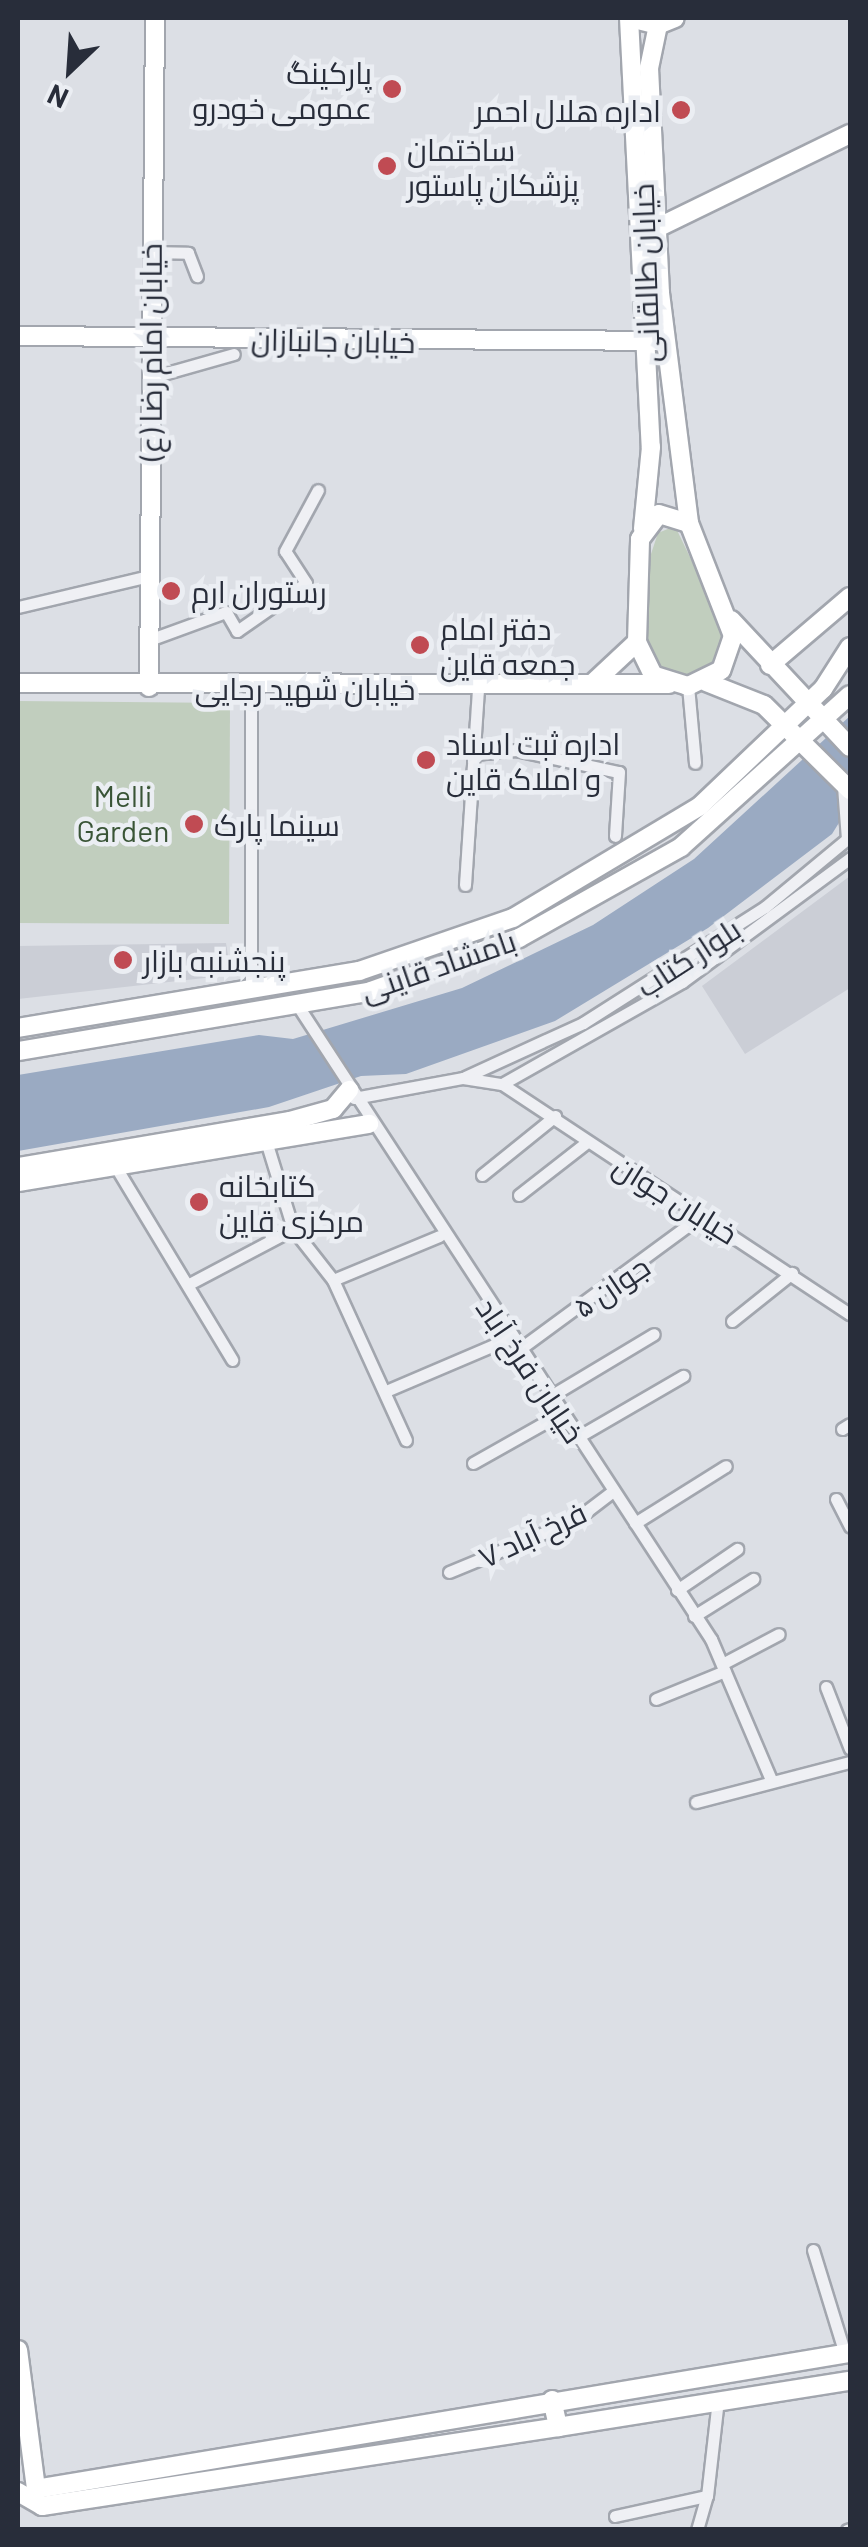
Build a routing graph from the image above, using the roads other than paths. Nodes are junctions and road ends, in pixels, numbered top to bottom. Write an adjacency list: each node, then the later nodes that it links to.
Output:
1 (156, 18): 6 (main road, خیابان امام رضا (ع))
2 (630, 18): 3 (main road); 10 (main road, خیابان طالقانی)
3 (666, 21): 5 (main road, خیابان طالقانی)
4 (850, 134): 5 (main road)
5 (656, 228): 10 (main road, خیابان طالقانی)
6 (150, 252): 7 (street); 9 (main road, خیابان امام رضا (ع))
7 (196, 276)
8 (18, 336): 9 (main road, خیابان جانبازان)
9 (150, 336): 10 (main road, خیابان جانبازان); 12 (main road, خیابان امام رضا (ع))
10 (656, 342): 14 (main road, خیابان طالقانی); 15 (main road, خیابان طالقانی)
11 (234, 354): 12 (street)
12 (150, 378): 16 (main road, خیابان امام رضا (ع))
13 (318, 490): 20 (street)
14 (689, 524): 15 (main road); 19 (main road, خیابان طالقانی)
15 (643, 529): 21 (main road, خیابان طالقانی)
16 (150, 576): 18 (street); 20 (main road, خیابان امام رضا (ع))
17 (850, 597): 23 (main road)
18 (18, 607)
19 (729, 618): 23 (main road); 26 (main road)
20 (149, 640): 27 (main road, خیابان امام رضا (ع))
21 (636, 642): 25 (main road); 26 (main road)
22 (850, 647): 31 (main road, بامشاد قاینی)
23 (770, 665): 31 (main road)
24 (18, 683): 27 (main road, خیابان شهید رجایی)
25 (592, 684): 26 (main road, خیابان شهید رجایی); 29 (main road, خیابان شهید رجایی)
26 (688, 684): 33 (main road); 37 (street)
27 (149, 686): 28 (main road, خیابان شهید رجایی)
28 (251, 688): 29 (main road, خیابان شهید رجایی); 45 (street)
29 (478, 688): 36 (street)
30 (850, 695): 32 (main road, بامشاد قاینی)
31 (808, 702): 32 (main road); 33 (main road, بامشاد قاینی)
32 (824, 719): 34 (main road, بامشاد قاینی); 35 (main road)
33 (784, 726): 34 (main road); 39 (main road, بامشاد قاینی)
34 (800, 743): 38 (main road); 40 (main road, بامشاد قاینی)
35 (850, 747)
36 (474, 754): 41 (street); 44 (street)
37 (695, 763)
38 (846, 786): 42 (street, بلوار کتاب)
39 (700, 806): 40 (main road); 45 (main road, بامشاد قاینی)
40 (712, 822): 46 (main road, بامشاد قاینی)
41 (615, 836)
42 (836, 849): 43 (street); 49 (street, بلوار کتاب)
43 (848, 860): 50 (street, بلوار کتاب)
44 (464, 885)
45 (251, 992): 47 (main road, بامشاد قاینی)
46 (298, 1006): 48 (main road, بامشاد قاینی); 51 (street, خیابان فرخ آباد)
47 (18, 1028)
48 (18, 1051)
49 (462, 1078): 50 (street); 51 (street)
50 (502, 1084): 52 (street, خیابان جوان)
51 (351, 1094): 53 (street, خیابان فرخ آباد); 56 (main road)
52 (556, 1116): 55 (street, خیابان جوان); 58 (street)
53 (370, 1124): 54 (main road); 63 (street, خیابان فرخ آباد)
54 (266, 1141): 57 (main road); 62 (street)
55 (587, 1142): 60 (street); 61 (street, خیابان جوان)
56 (18, 1167)
57 (117, 1169): 59 (main road); 66 (street)
58 (482, 1175)
59 (18, 1182)
60 (519, 1194)
61 (701, 1216): 64 (street, خیابان جوان); 71 (street, جوان ۵)
62 (293, 1228): 65 (street); 66 (street)
63 (440, 1236): 65 (street); 70 (street, خیابان فرخ آباد)
64 (792, 1273): 67 (street, خیابان جوان); 68 (street)
65 (332, 1280): 74 (street)
66 (188, 1284): 72 (street)
67 (850, 1314)
68 (732, 1321)
69 (654, 1334): 75 (street)
70 (508, 1339): 71 (street, خیابان فرخ آباد); 74 (street)
71 (517, 1351): 75 (street, خیابان فرخ آباد)
72 (232, 1360)
73 (683, 1376): 77 (street)
74 (386, 1391): 78 (street)
75 (548, 1397): 76 (street, خیابان فرخ آباد)
76 (560, 1414): 77 (street, خیابان فرخ آباد); 79 (street)
77 (576, 1438): 81 (street, خیابان فرخ آباد)
78 (406, 1440)
79 (473, 1462)
80 (726, 1466): 83 (street)
81 (613, 1491): 83 (street, خیابان فرخ آباد); 86 (street, فرخ آباد ۷)
82 (836, 1499): 84 (street)
83 (635, 1524): 88 (street, خیابان فرخ آباد)
84 (850, 1527)
85 (736, 1549): 88 (street)
86 (449, 1572)
87 (753, 1579): 89 (street)
88 (677, 1590): 89 (street, خیابان فرخ آباد)
89 (694, 1616): 91 (street, خیابان فرخ آباد)
90 (779, 1634): 91 (street)
91 (723, 1668): 93 (street); 96 (street, خیابان فرخ آباد)
92 (826, 1687): 94 (street)
93 (656, 1698)
94 (850, 1749)
95 (850, 1762): 96 (street)
96 (772, 1780): 97 (street)
97 (696, 1802)
98 (814, 2250): 100 (street)
99 (18, 2350): 104 (main road)
100 (848, 2353): 101 (main road)
101 (732, 2372): 103 (main road); 104 (main road)
102 (850, 2380): 103 (main road)
103 (727, 2398): 105 (main road); 107 (street)
104 (552, 2400): 105 (main road)
105 (558, 2427): 106 (main road)
106 (18, 2492)
107 (707, 2496): 108 (street); 109 (street)
108 (615, 2516)
109 (697, 2530)

